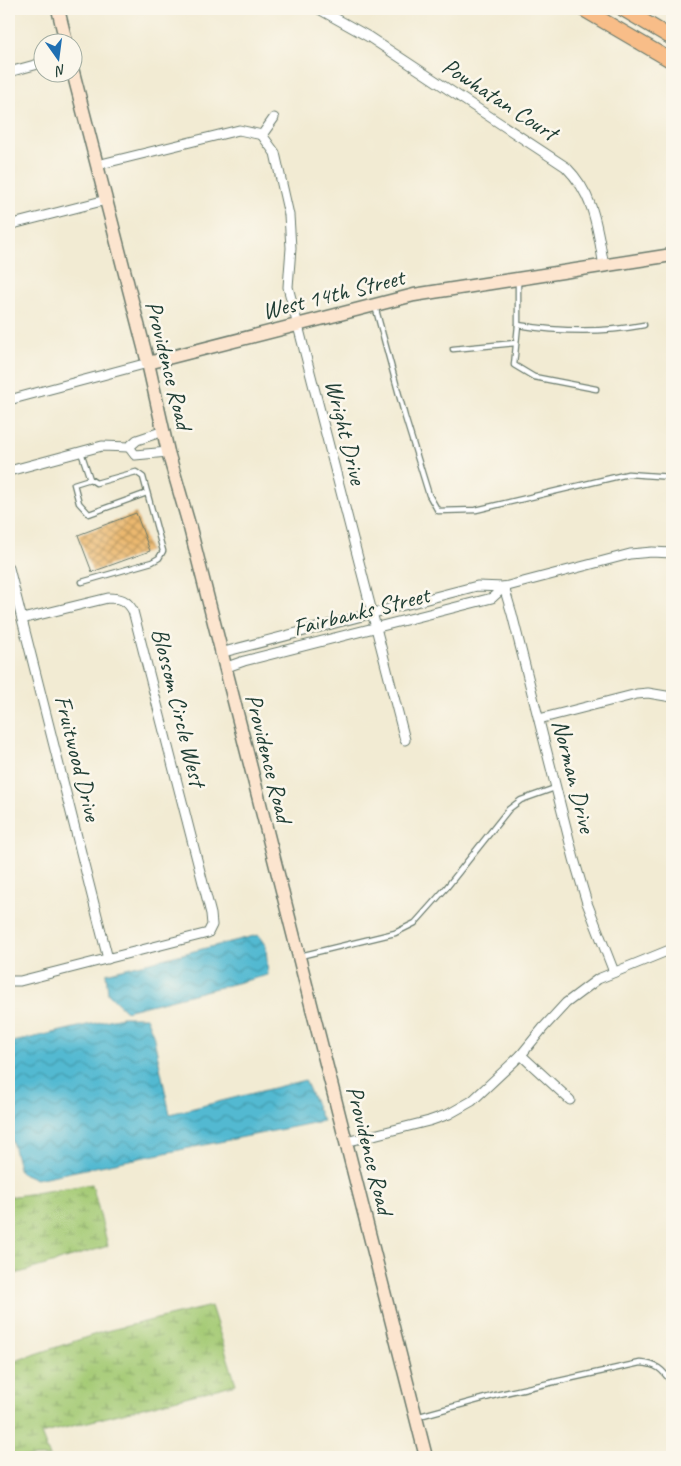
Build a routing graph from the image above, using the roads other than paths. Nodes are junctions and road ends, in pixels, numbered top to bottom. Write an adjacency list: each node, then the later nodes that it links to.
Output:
1 (58, 9): 5 (street)
2 (320, 9): 17 (street, Powhatan Court)
3 (583, 9): 7 (main road)
4 (623, 9): 6 (main road)
5 (64, 32)
6 (672, 38)
7 (672, 61)
8 (32, 66): 9 (street)
9 (9, 72)
10 (76, 82): 13 (street, Providence Road)
11 (274, 118): 12 (street)
12 (262, 135): 13 (street); 20 (street, Wright Drive)
13 (97, 165): 14 (street, Providence Road)
14 (106, 200): 15 (street); 25 (street, Providence Road)
15 (9, 225)
16 (672, 255): 17 (street, West 14th Street)
17 (604, 266): 18 (street, West 14th Street)
18 (518, 280): 19 (street, West 14th Street); 22 (lane)
19 (374, 305): 20 (street, West 14th Street); 33 (lane)
20 (298, 324): 25 (street, West 14th Street); 40 (street, Wright Drive)
21 (644, 324): 22 (lane)
22 (518, 326): 23 (lane)
23 (516, 344): 24 (lane); 26 (lane)
24 (453, 349)
25 (148, 363): 27 (street, West 14th Street); 28 (street, Providence Road)
26 (596, 389)
27 (9, 400)
28 (164, 431): 29 (street); 31 (street, Providence Road)
29 (129, 447): 30 (street); 31 (street)
30 (82, 452): 32 (street); 34 (lane)
31 (168, 452): 43 (street, Providence Road)
32 (9, 471)
33 (672, 477)
34 (90, 479): 35 (lane); 35 (lane)
35 (147, 493): 38 (lane)
36 (672, 553): 39 (street, Fairbanks Street)
37 (9, 568): 41 (street, Fruitwood Drive)
38 (82, 582)
39 (504, 587): 40 (street, Fairbanks Street); 42 (street, Fairbanks Street); 46 (street, Norman Drive)
40 (371, 612): 42 (street, Wright Drive); 43 (street, Fairbanks Street)
41 (22, 619): 51 (street, Fruitwood Drive); 51 (street, Blossom Circle West)
42 (375, 628): 44 (street, Fairbanks Street); 47 (street, Wright Drive)
43 (220, 653): 44 (street, Providence Road)
44 (224, 668): 50 (street, Providence Road)
45 (672, 697): 46 (street)
46 (539, 720): 48 (street, Norman Drive)
47 (404, 740)
48 (557, 787): 50 (lane); 52 (street, Norman Drive)
49 (672, 949): 52 (street)
50 (299, 957): 56 (street, Providence Road)
51 (108, 959): 53 (street)
52 (614, 972): 54 (street)
53 (9, 981)
54 (521, 1054): 55 (street); 56 (street)
55 (570, 1100)
56 (346, 1142): 58 (street, Providence Road)
57 (672, 1383): 58 (lane)
58 (416, 1417): 59 (street, Providence Road)
59 (426, 1457)

